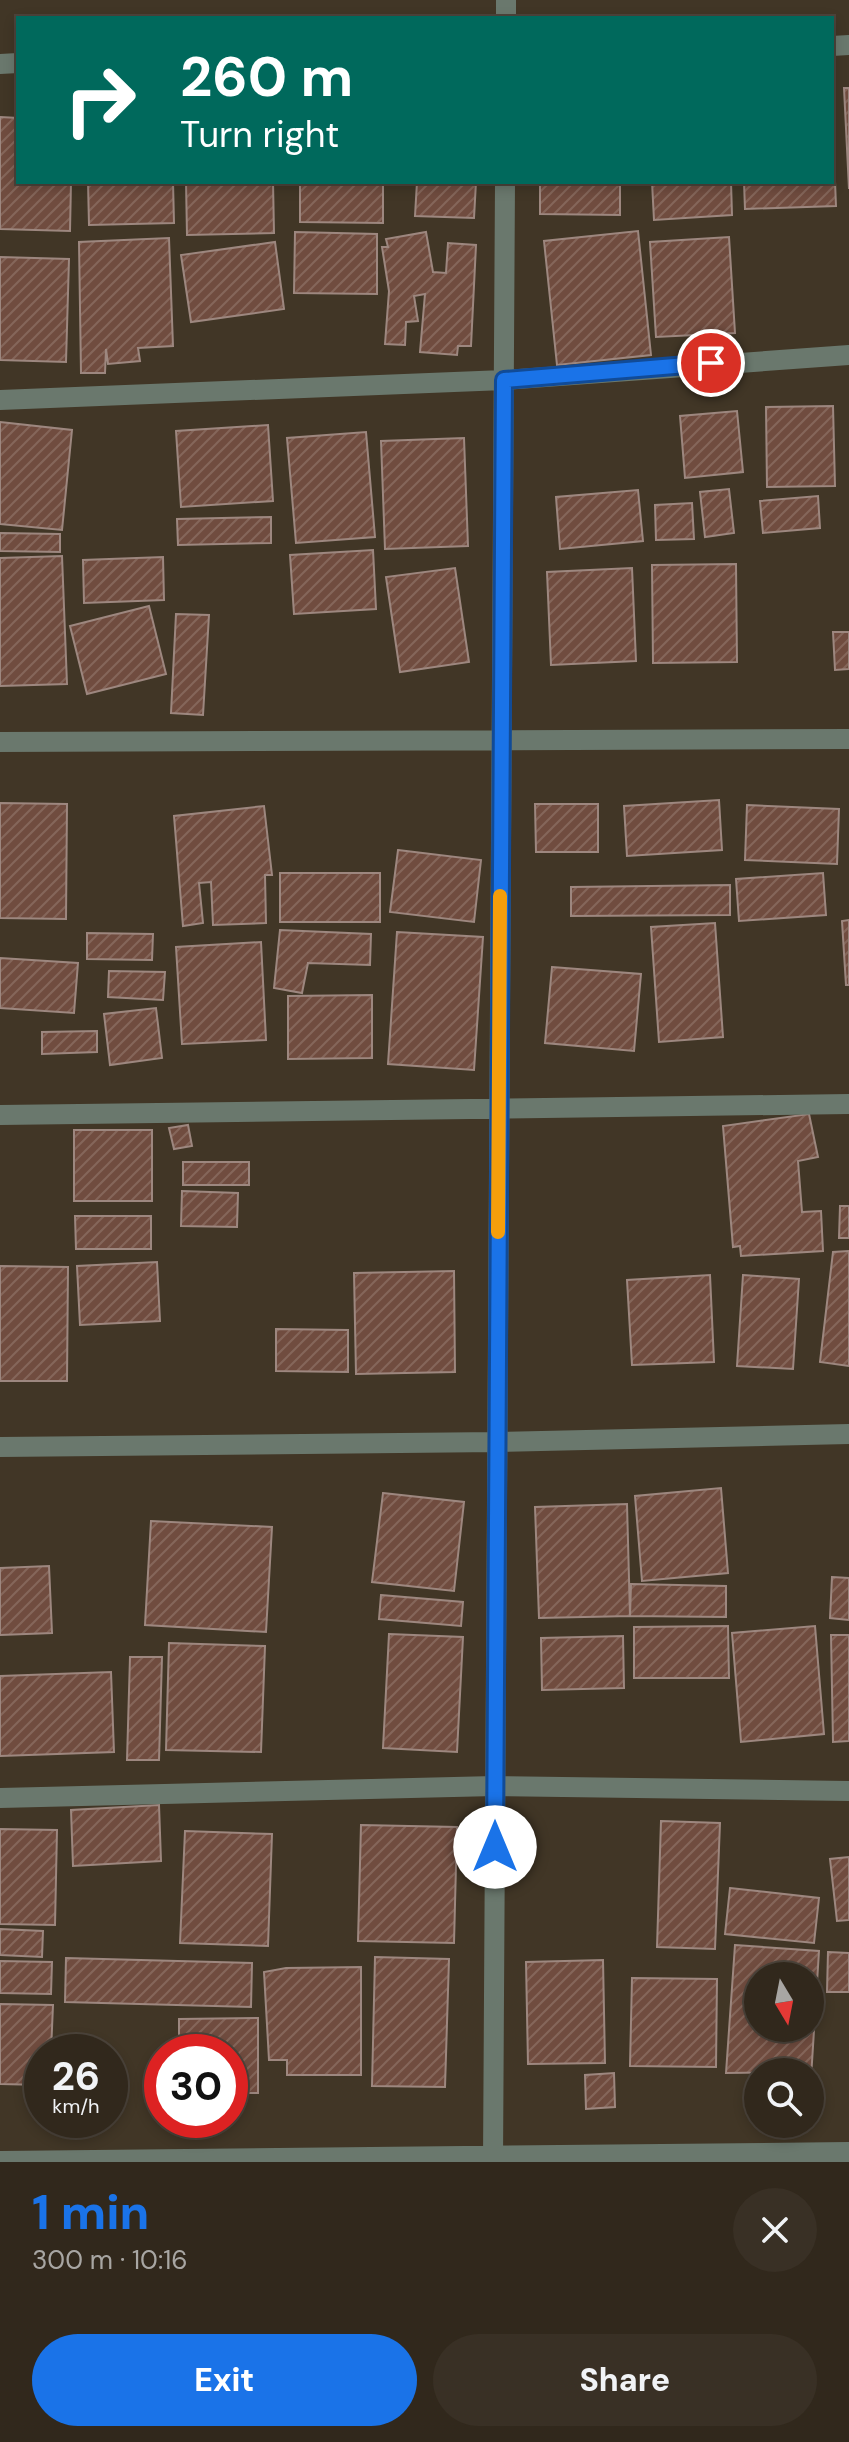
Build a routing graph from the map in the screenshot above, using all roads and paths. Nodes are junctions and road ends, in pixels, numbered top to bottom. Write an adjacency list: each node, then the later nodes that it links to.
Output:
1 (505, 184): 3 (street)
2 (849, 355): 3 (street)
3 (504, 380): 4 (street); 6 (street)
4 (0, 400)
5 (849, 739): 6 (street)
6 (502, 741): 7 (street); 9 (street)
7 (0, 742)
8 (849, 1104): 9 (street)
9 (499, 1108): 10 (street); 12 (street)
10 (0, 1115)
11 (849, 1434): 12 (street)
12 (497, 1442): 13 (street); 14 (street)
13 (0, 1447)
14 (495, 1786): 15 (street); 16 (street); 18 (street)
15 (849, 1791)
16 (0, 1798)
17 (849, 2152): 18 (street)
18 (493, 2159): 19 (street)
19 (0, 2161)

